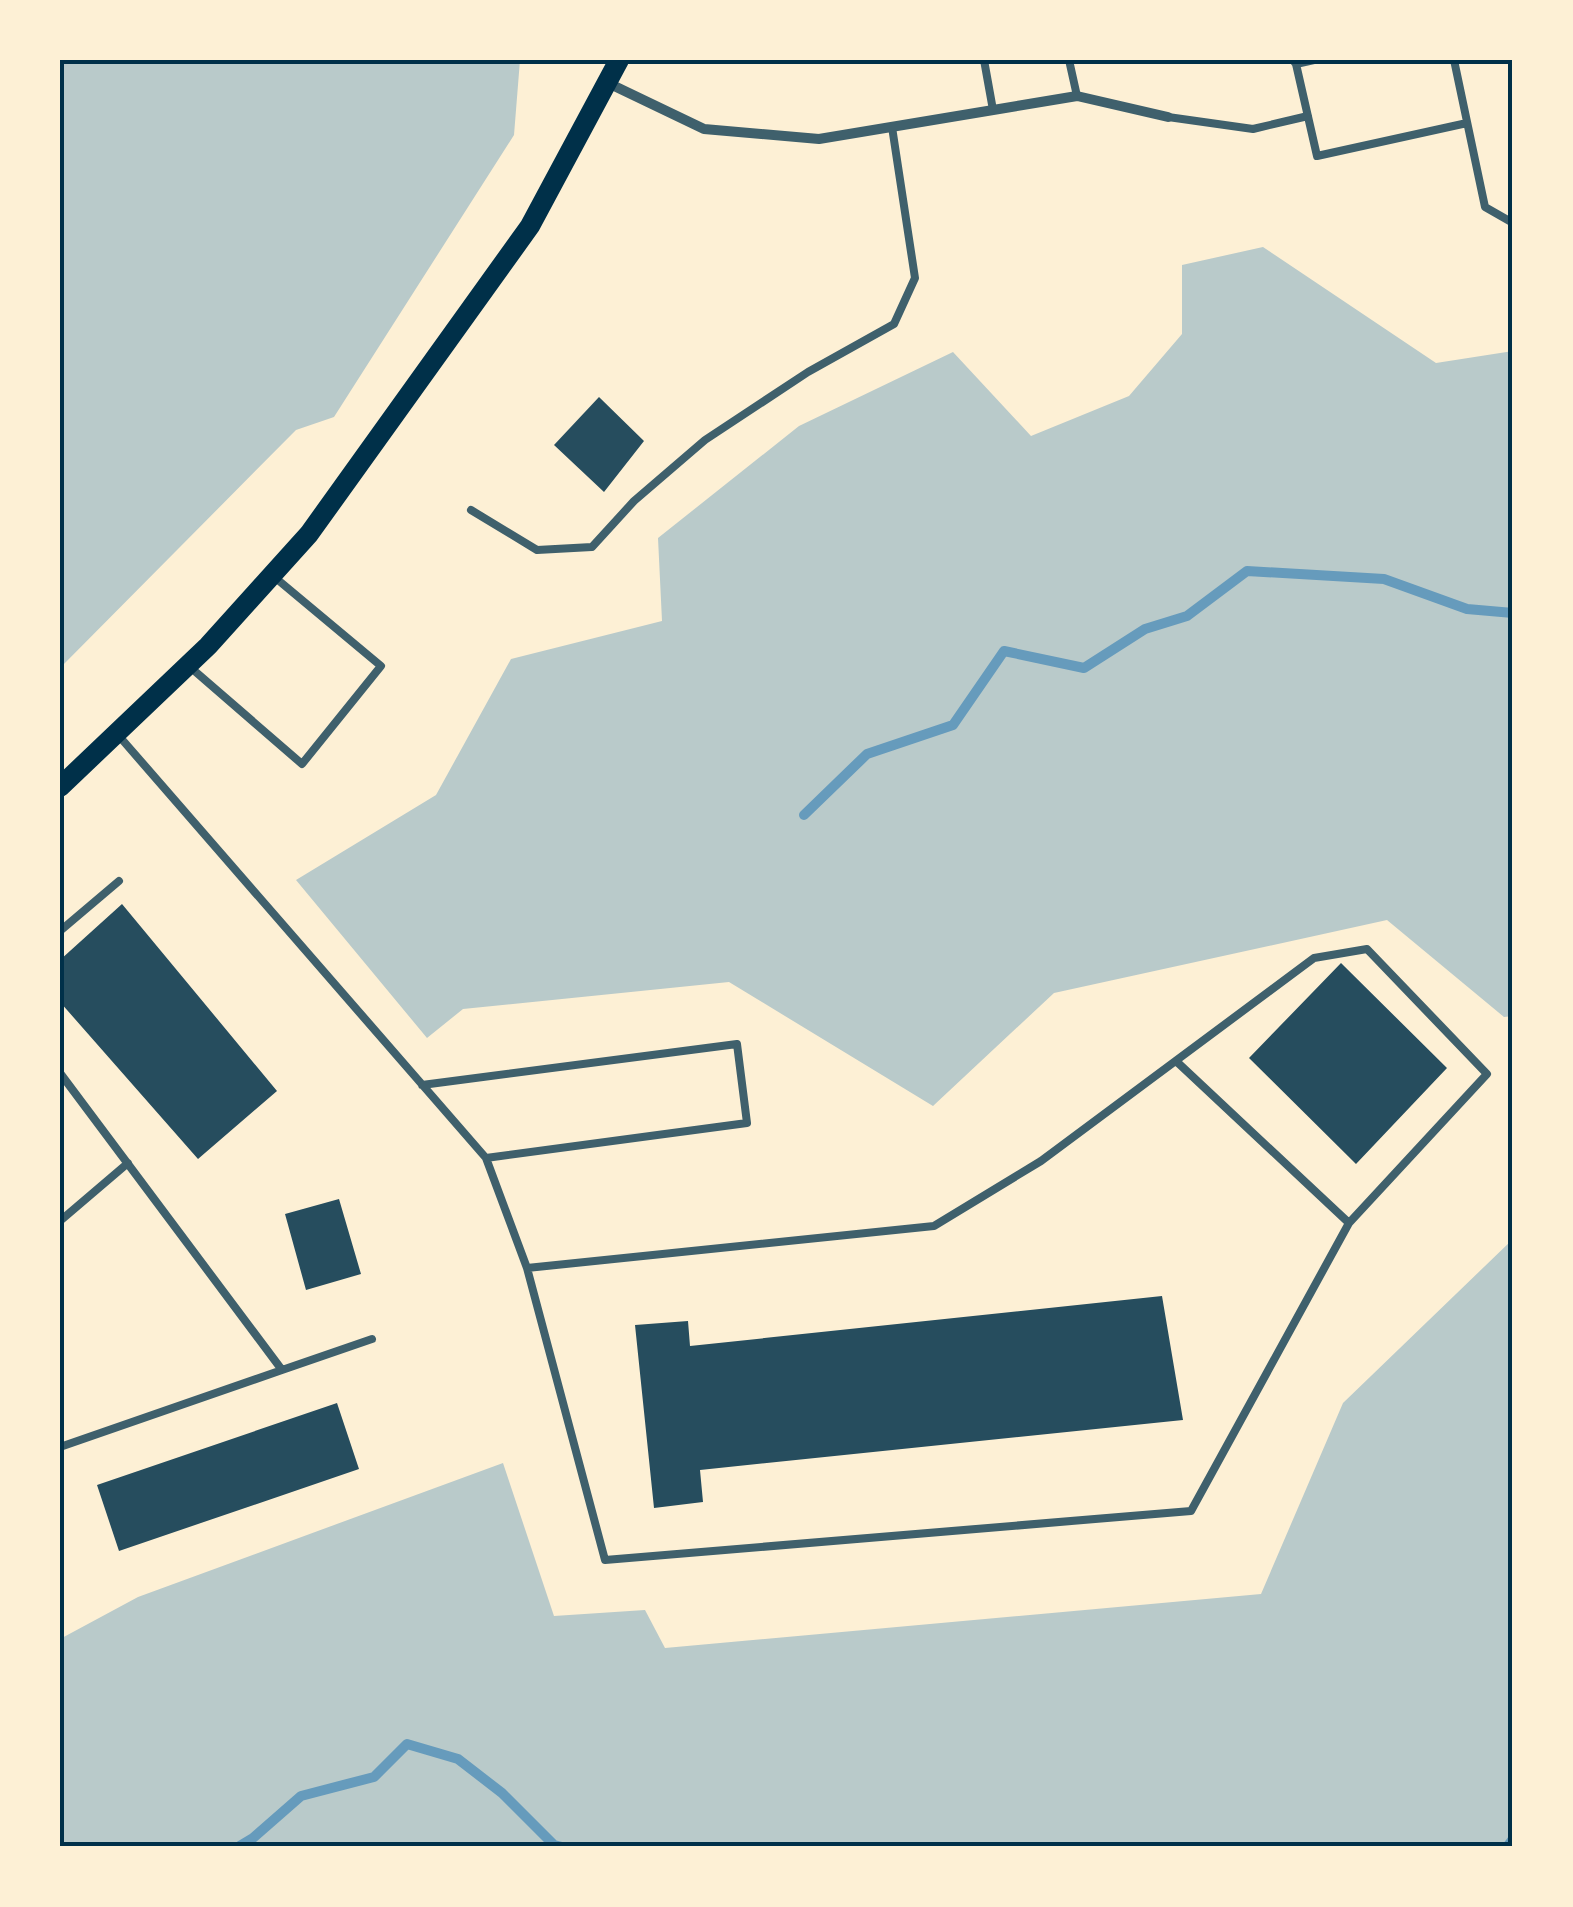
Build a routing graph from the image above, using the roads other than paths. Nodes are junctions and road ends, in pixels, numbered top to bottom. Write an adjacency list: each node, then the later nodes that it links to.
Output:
1 (619, 60): 7 (main road)
2 (984, 60): 9 (lane)
3 (1069, 60): 8 (lane)
4 (1314, 60): 6 (lane)
5 (1454, 60): 12 (lane)
6 (1294, 62): 10 (lane)
7 (608, 82): 13 (street); 16 (main road)
8 (1077, 96): 9 (street); 11 (street)
9 (993, 110): 13 (street)
10 (1308, 116): 11 (lane); 12 (lane)
11 (1168, 117)
12 (1467, 123): 14 (lane)
13 (892, 126): 15 (lane)
14 (1513, 224)
15 (471, 510)
16 (272, 575): 17 (main road); 17 (lane)
17 (188, 665): 18 (main road)
18 (116, 733): 19 (main road); 24 (lane)
19 (60, 787)
20 (119, 882): 21 (lane)
21 (60, 931)
22 (1176, 1061): 28 (lane); 28 (lane); 29 (lane)
23 (60, 1072): 26 (lane)
24 (422, 1085): 25 (lane); 25 (lane)
25 (486, 1158): 29 (lane)
26 (128, 1164): 27 (lane); 31 (lane)
27 (60, 1222)
28 (1349, 1223): 29 (lane)
29 (528, 1268)
30 (372, 1339): 31 (lane)
31 (282, 1370): 32 (lane)
32 (60, 1448)

